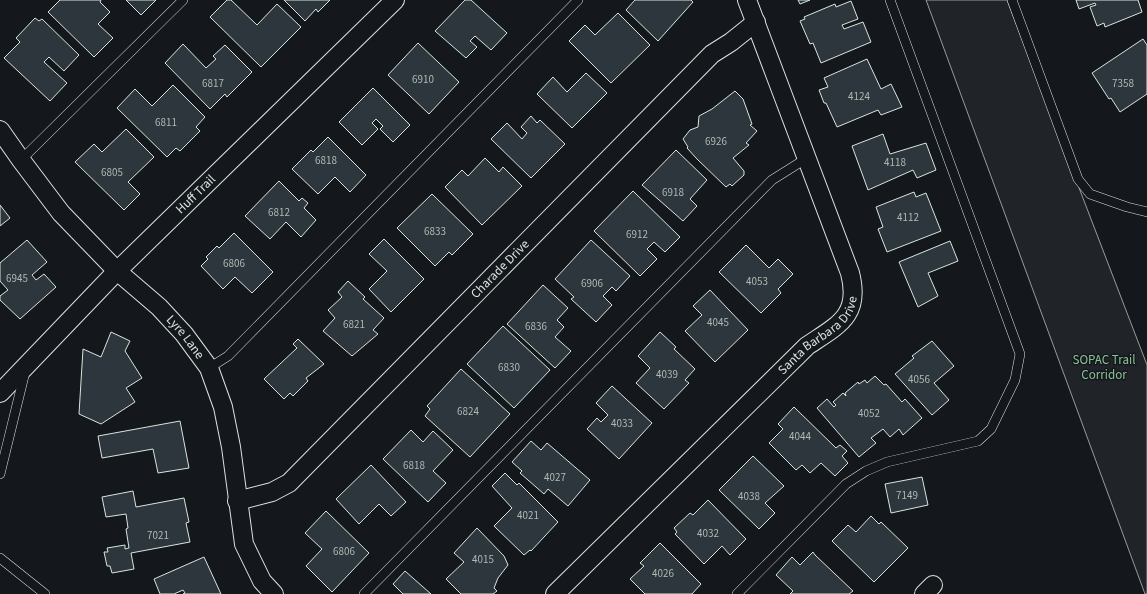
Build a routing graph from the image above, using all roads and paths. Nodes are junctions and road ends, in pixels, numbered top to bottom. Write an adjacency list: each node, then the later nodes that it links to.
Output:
1 (183, 0): 10 (lane)
2 (395, 0): 12 (street, Huff Trail)
3 (578, 0): 14 (lane)
4 (747, 0): 7 (street, Santa Barbara Drive)
5 (890, 0): 23 (lane)
6 (1012, 0): 11 (lane)
7 (756, 22): 9 (street, Santa Barbara Drive); 17 (street, Charade Drive)
8 (0, 130): 10 (street, Lyre Lane)
9 (807, 158): 21 (lane); 22 (street, Santa Barbara Drive)
10 (21, 160): 12 (street, Lyre Lane)
11 (1147, 212)
12 (117, 271): 13 (street, Huff Trail); 14 (street, Lyre Lane)
13 (26, 365): 15 (street, Huff Trail); 16 (lane)
14 (209, 368): 17 (street, Lyre Lane)
15 (0, 392)
16 (0, 474)
17 (237, 501): 20 (street, Lyre Lane)
18 (0, 558): 19 (lane)
19 (45, 594)
20 (274, 594)
21 (364, 594)
22 (555, 594)
23 (737, 594)

